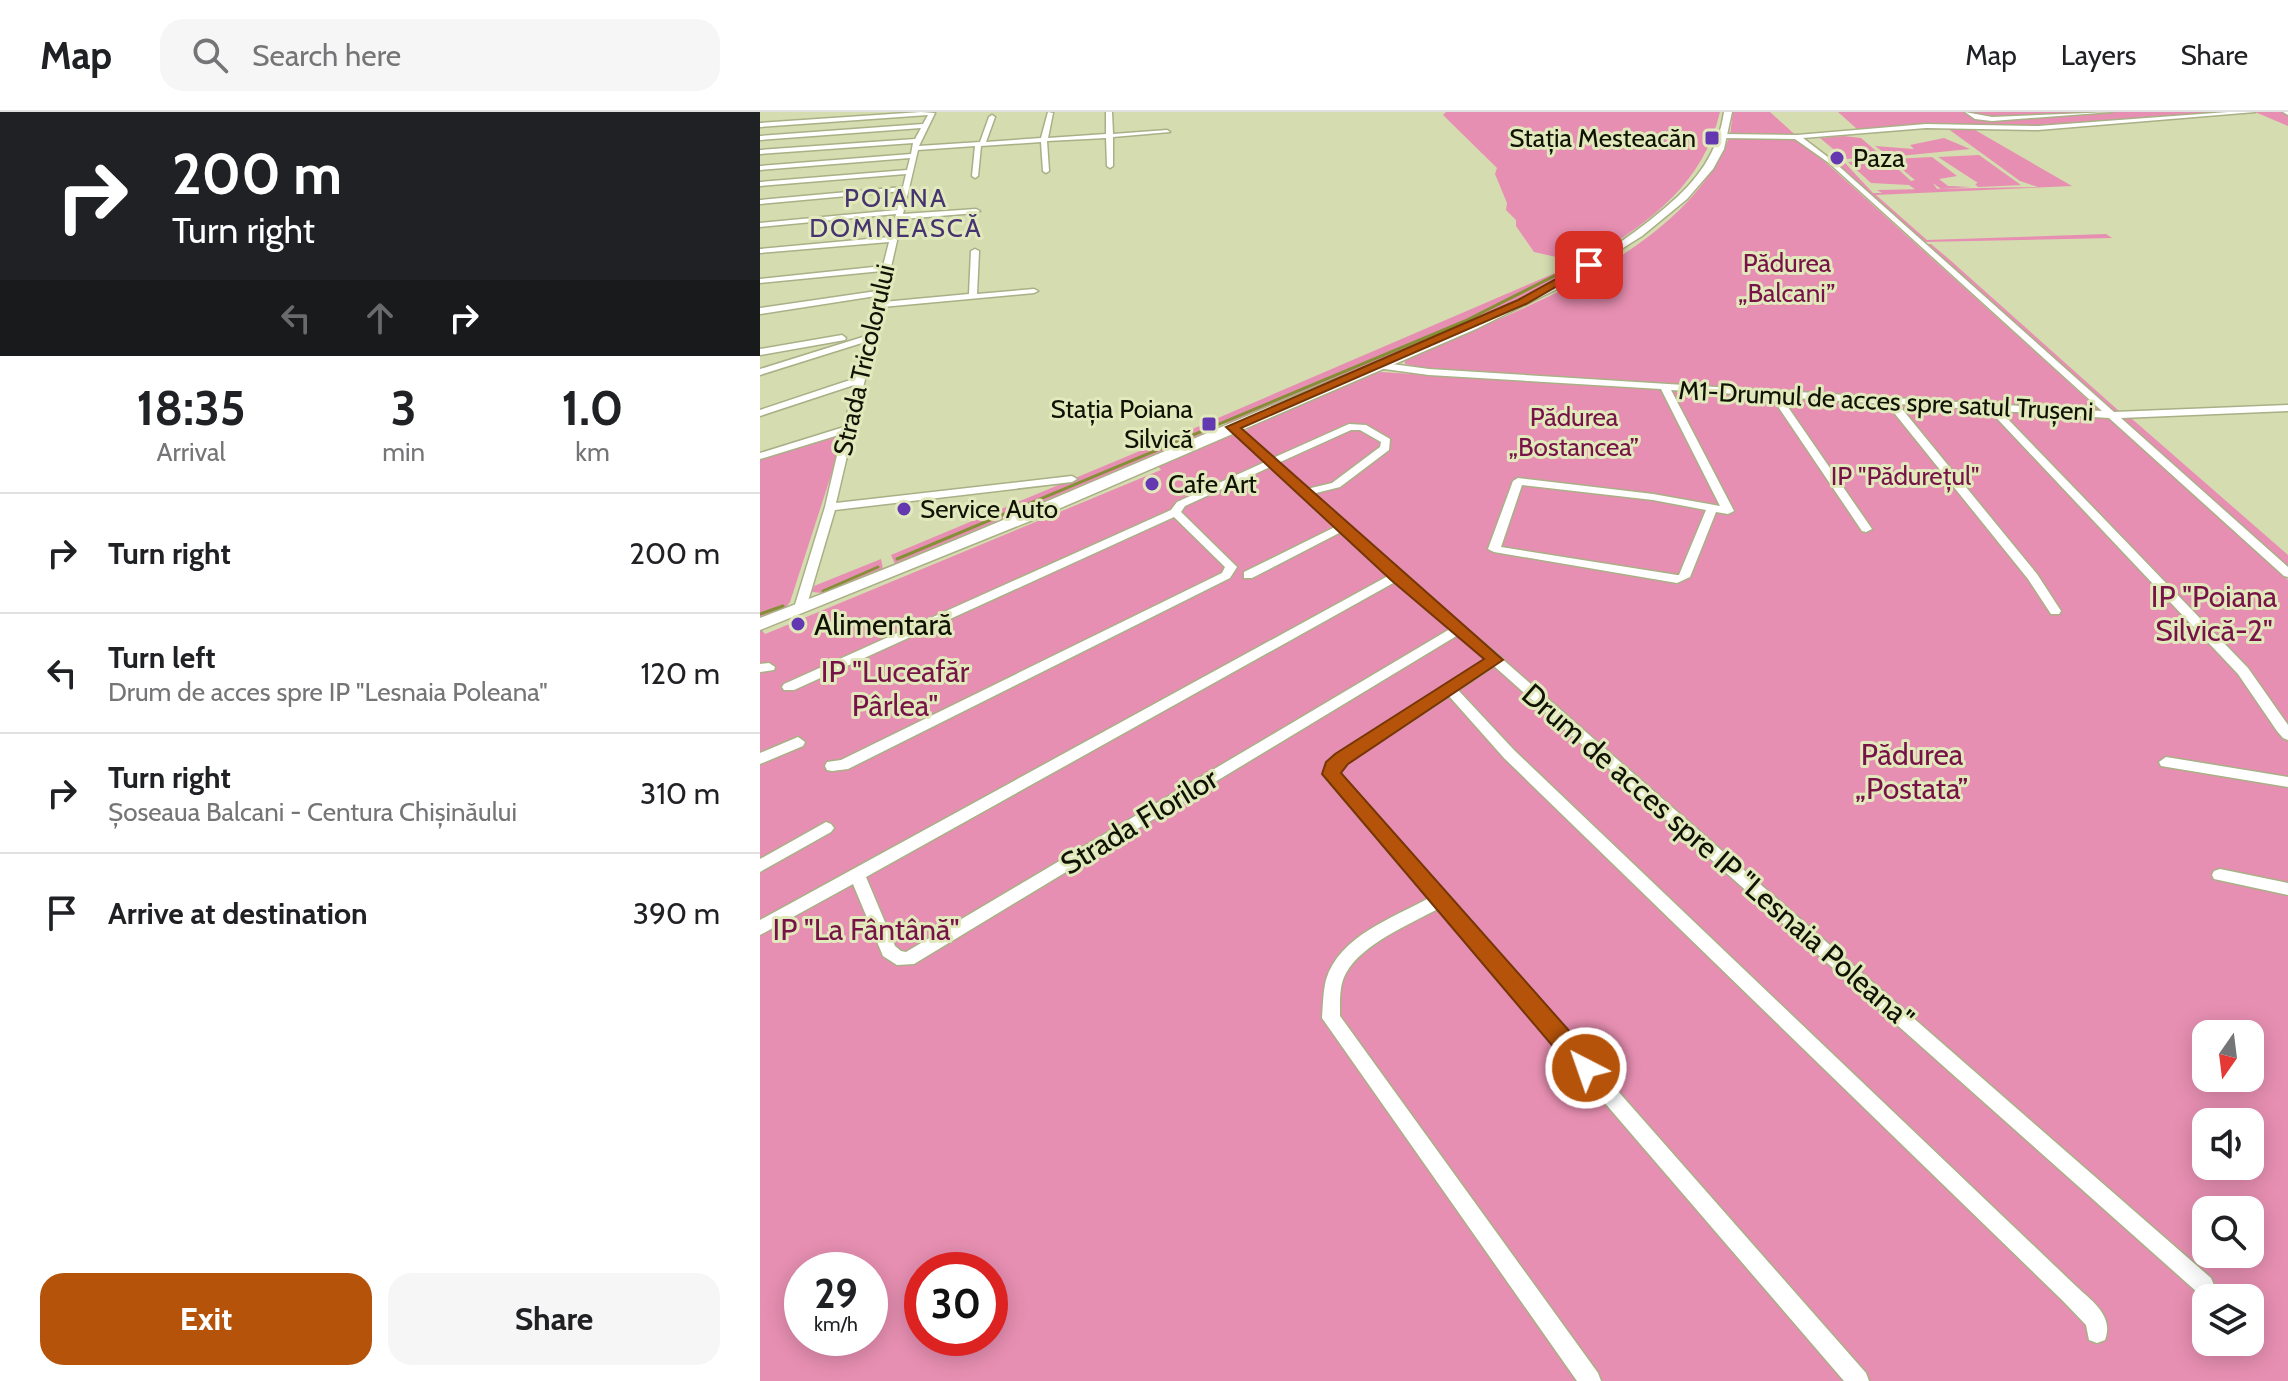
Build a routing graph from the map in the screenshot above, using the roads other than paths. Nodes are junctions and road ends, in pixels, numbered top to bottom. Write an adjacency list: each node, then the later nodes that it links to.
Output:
1 (1109, 112): 13 (street)
2 (1728, 112): 14 (highway)
3 (1968, 112): 4 (street)
4 (2109, 112)
5 (2252, 112): 8 (street)
6 (932, 113): 10 (street); 11 (street, Strada Tricolorului)
7 (1050, 113): 17 (street)
8 (2231, 113): 15 (street)
9 (992, 117): 18 (street)
10 (760, 125)
11 (925, 126): 16 (street); 19 (street, Strada Tricolorului)
12 (1167, 132): 13 (street)
13 (1107, 136): 17 (street); 21 (street)
14 (1723, 136): 15 (street); 44 (highway)
15 (1797, 137): 53 (street)
16 (760, 138)
17 (1044, 140): 18 (street); 23 (street)
18 (980, 144): 19 (street); 25 (street)
19 (915, 148): 20 (street); 22 (street); 24 (street, Strada Tricolorului)
20 (760, 152)
21 (1110, 166)
22 (760, 168)
23 (1046, 171)
24 (909, 172): 26 (street); 27 (street, Strada Tricolorului)
25 (975, 176)
26 (760, 184)
27 (905, 189): 28 (street); 30 (street, Strada Tricolorului)
28 (760, 202)
29 (976, 211): 30 (street)
30 (898, 214): 31 (street); 32 (street, Strada Tricolorului)
31 (760, 225)
32 (892, 239): 33 (street); 35 (street, Strada Tricolorului)
33 (760, 251)
34 (975, 251): 39 (street)
35 (885, 268): 36 (street); 38 (street, Strada Tricolorului)
36 (760, 281)
37 (1034, 291): 39 (street)
38 (880, 293): 40 (street, Strada Tricolorului); 41 (street)
39 (973, 297): 40 (street)
40 (877, 305): 42 (street, Strada Tricolorului)
41 (760, 311)
42 (869, 335): 43 (street); 45 (street); 46 (street, Strada Tricolorului)
43 (760, 352)
44 (1377, 365): 47 (street, M1-Drumul de acces spre satul Trușeni); 54 (highway)
45 (760, 372)
46 (859, 380): 52 (street); 55 (street, Strada Tricolorului)
47 (1665, 388): 48 (street, M1-Drumul de acces spre satul Trușeni); 61 (street)
48 (1774, 394): 49 (street, M1-Drumul de acces spre satul Trușeni); 64 (street)
49 (1891, 402): 51 (street, M1-Drumul de acces spre satul Trușeni); 69 (street)
50 (2288, 408): 53 (street)
51 (1993, 409): 53 (street, M1-Drumul de acces spre satul Trușeni); 75 (street)
52 (760, 413)
53 (2112, 415): 65 (street, M1-Drumul de acces spre satul Trușeni)
54 (1233, 427): 57 (street, Drum de acces spre IP "Lesnaia Poleana"); 68 (highway)
55 (848, 429): 56 (street); 60 (street, Strada Tricolorului)
56 (760, 456)
57 (1273, 463): 59 (street, Drum de acces spre IP "Lesnaia Poleana"); 59 (street); 62 (street)
58 (1072, 479): 60 (street)
59 (1307, 492): 63 (street, Drum de acces spre IP "Lesnaia Poleana")
60 (830, 507): 68 (street, Strada Tricolorului)
61 (1712, 508): 61 (street)
62 (1175, 512): 73 (street); 79 (street)
63 (1343, 527): 66 (street); 67 (street, Drum de acces spre IP "Lesnaia Poleana")
64 (1866, 529)
65 (2288, 573)
66 (1248, 575)
67 (1396, 577): 71 (street, Drum de acces spre IP "Lesnaia Poleana"); 83 (street)
68 (800, 608): 70 (highway)
69 (2055, 611)
70 (760, 624)
71 (1459, 629): 72 (street, Drum de acces spre IP "Lesnaia Poleana"); 83 (street, Strada Florilor)
72 (1495, 660): 74 (street); 88 (street, Drum de acces spre IP "Lesnaia Poleana")
73 (789, 687)
74 (1450, 689): 86 (street); 89 (street)
75 (2288, 735)
76 (798, 742): 77 (street)
77 (760, 759)
78 (2166, 762): 80 (street)
79 (832, 766)
80 (2288, 782)
81 (826, 828): 82 (street)
82 (760, 866)
83 (857, 875): 87 (street)
84 (2220, 875): 85 (street)
85 (2288, 889)
86 (1440, 900): 90 (street); 91 (street)
87 (760, 928)
88 (2203, 1284)
89 (2097, 1332)
90 (1590, 1381)
91 (1858, 1381)

